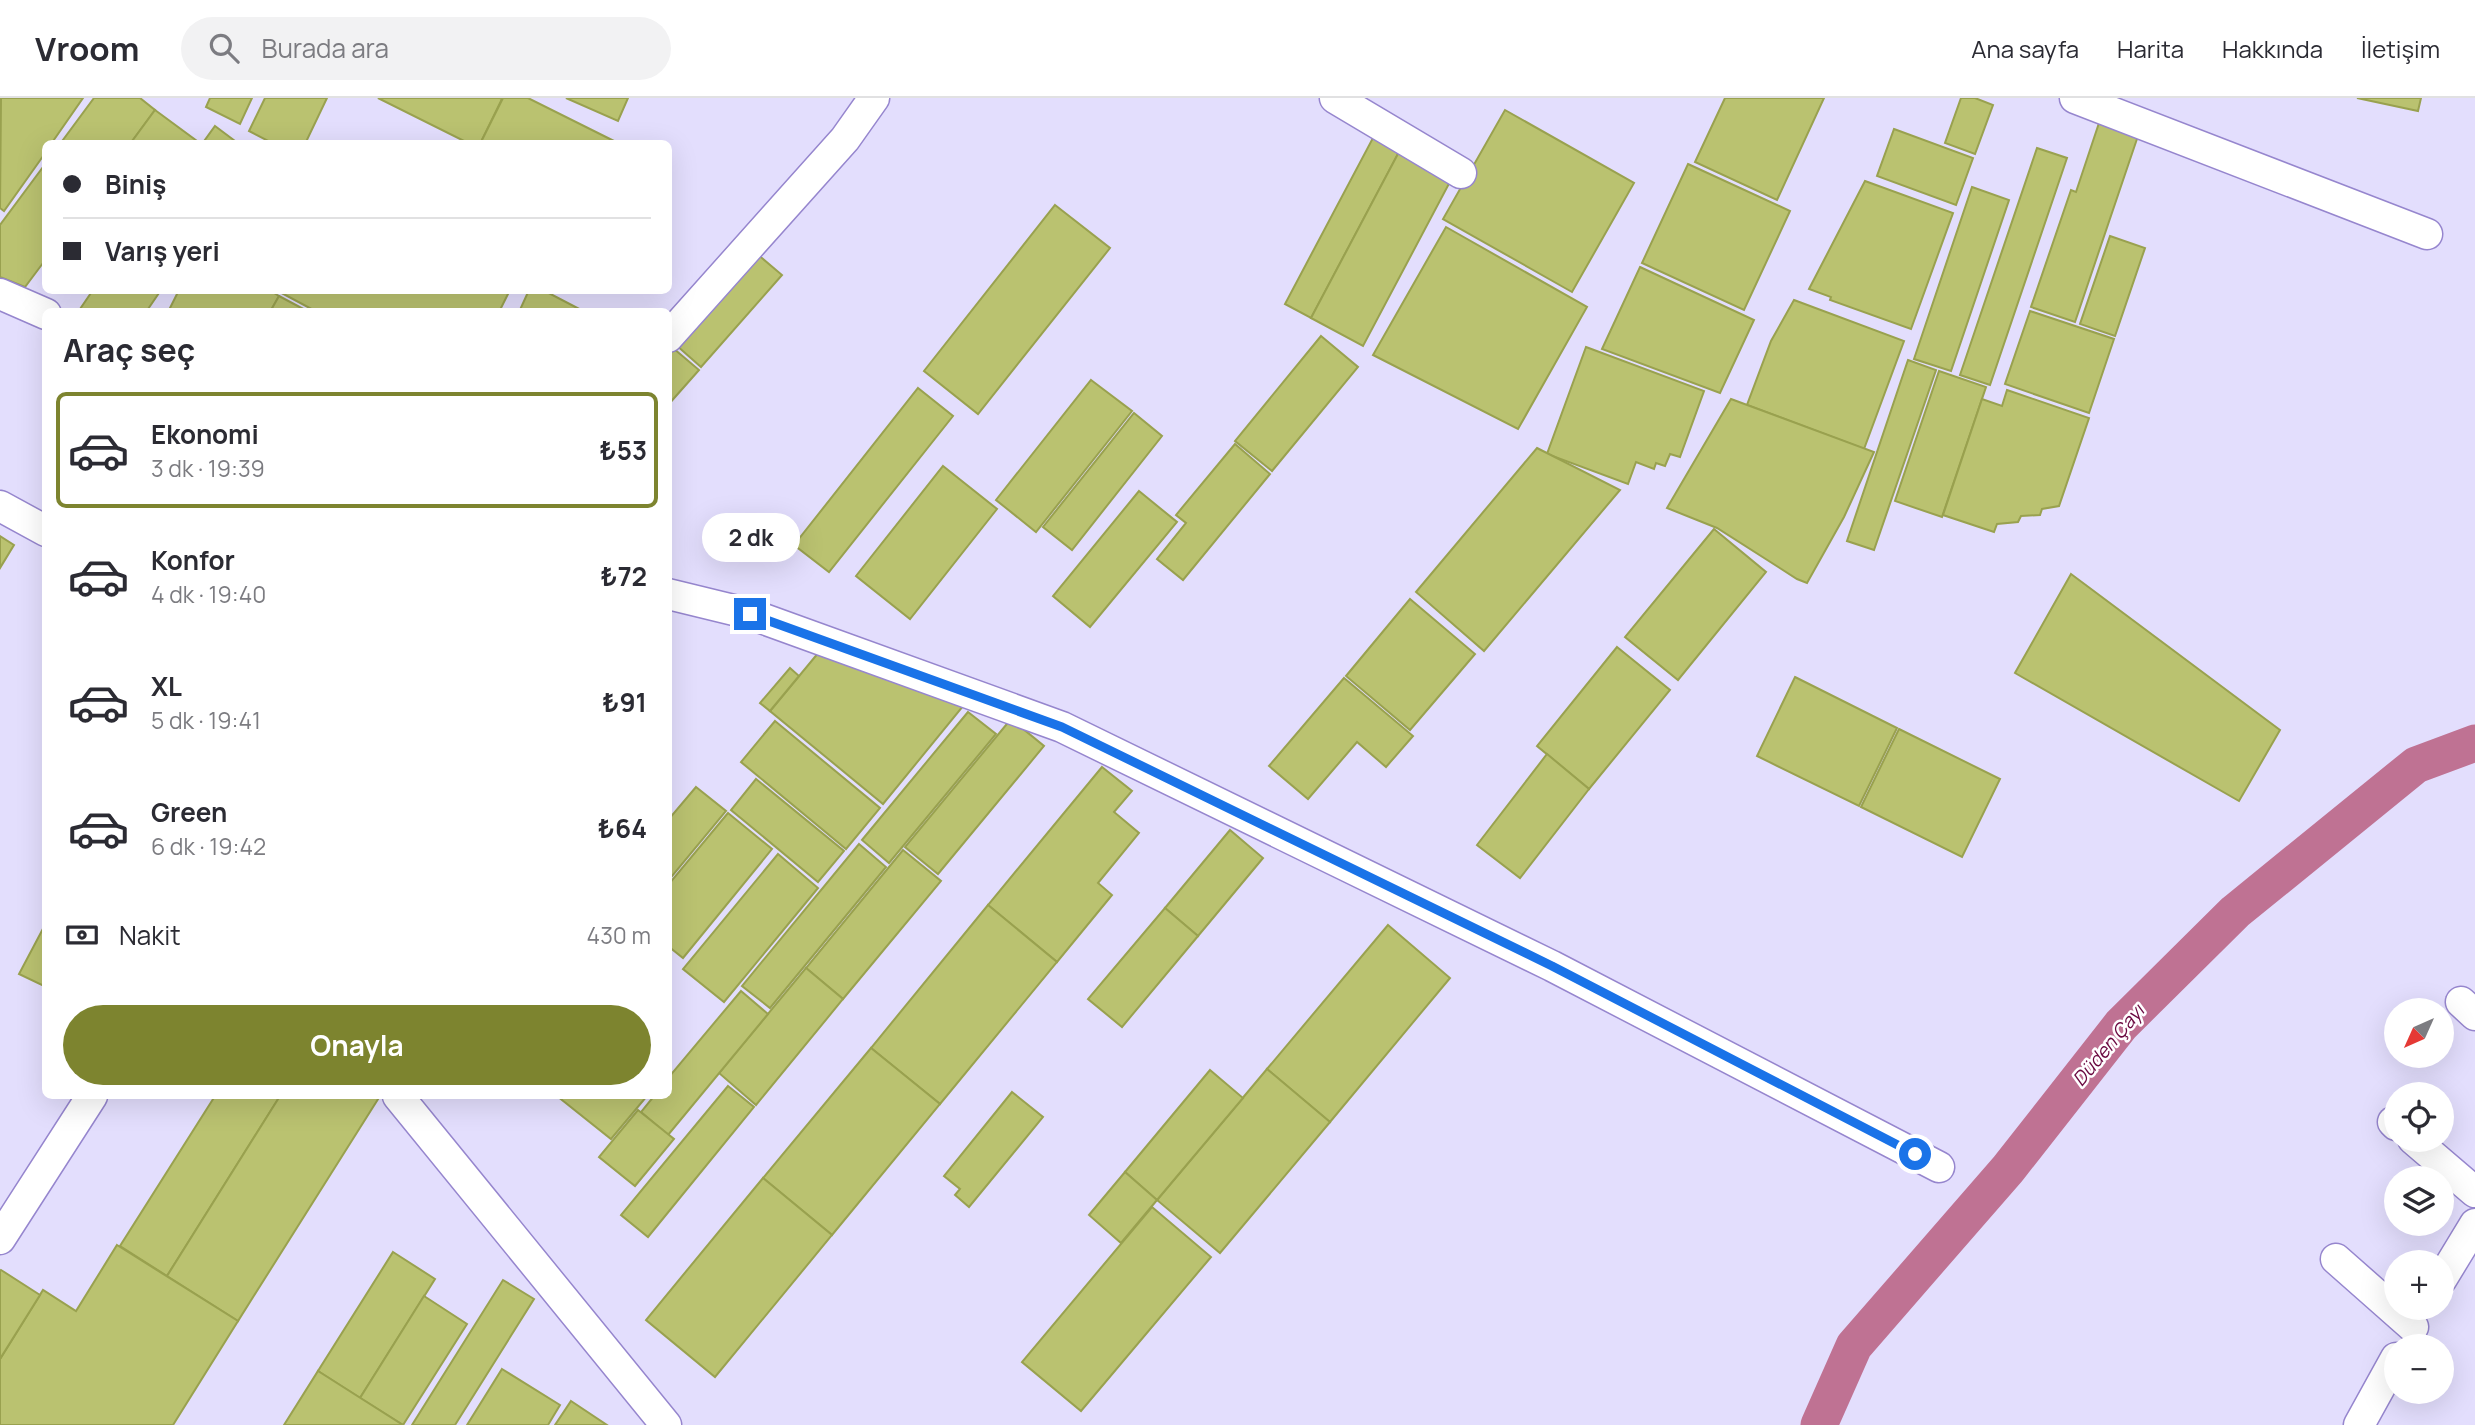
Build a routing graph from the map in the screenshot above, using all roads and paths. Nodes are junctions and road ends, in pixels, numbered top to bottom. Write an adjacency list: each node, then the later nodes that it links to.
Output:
1 (874, 98): 8 (street)
2 (1335, 98): 4 (street)
3 (2075, 98): 5 (street)
4 (1461, 173)
5 (2427, 234)
6 (0, 294): 7 (street)
7 (42, 312)
8 (672, 333)
9 (0, 506): 10 (street)
10 (42, 529)
11 (672, 595): 15 (street)
12 (90, 1099): 18 (street)
13 (400, 1099): 23 (street)
14 (2427, 1152): 16 (street)
15 (1939, 1167)
16 (2475, 1192)
17 (2475, 1224): 20 (street)
18 (0, 1239)
19 (2336, 1259): 21 (street)
20 (2454, 1259)
21 (2414, 1327)
22 (2384, 1380): 24 (street)
23 (666, 1425)
24 (2359, 1425)

